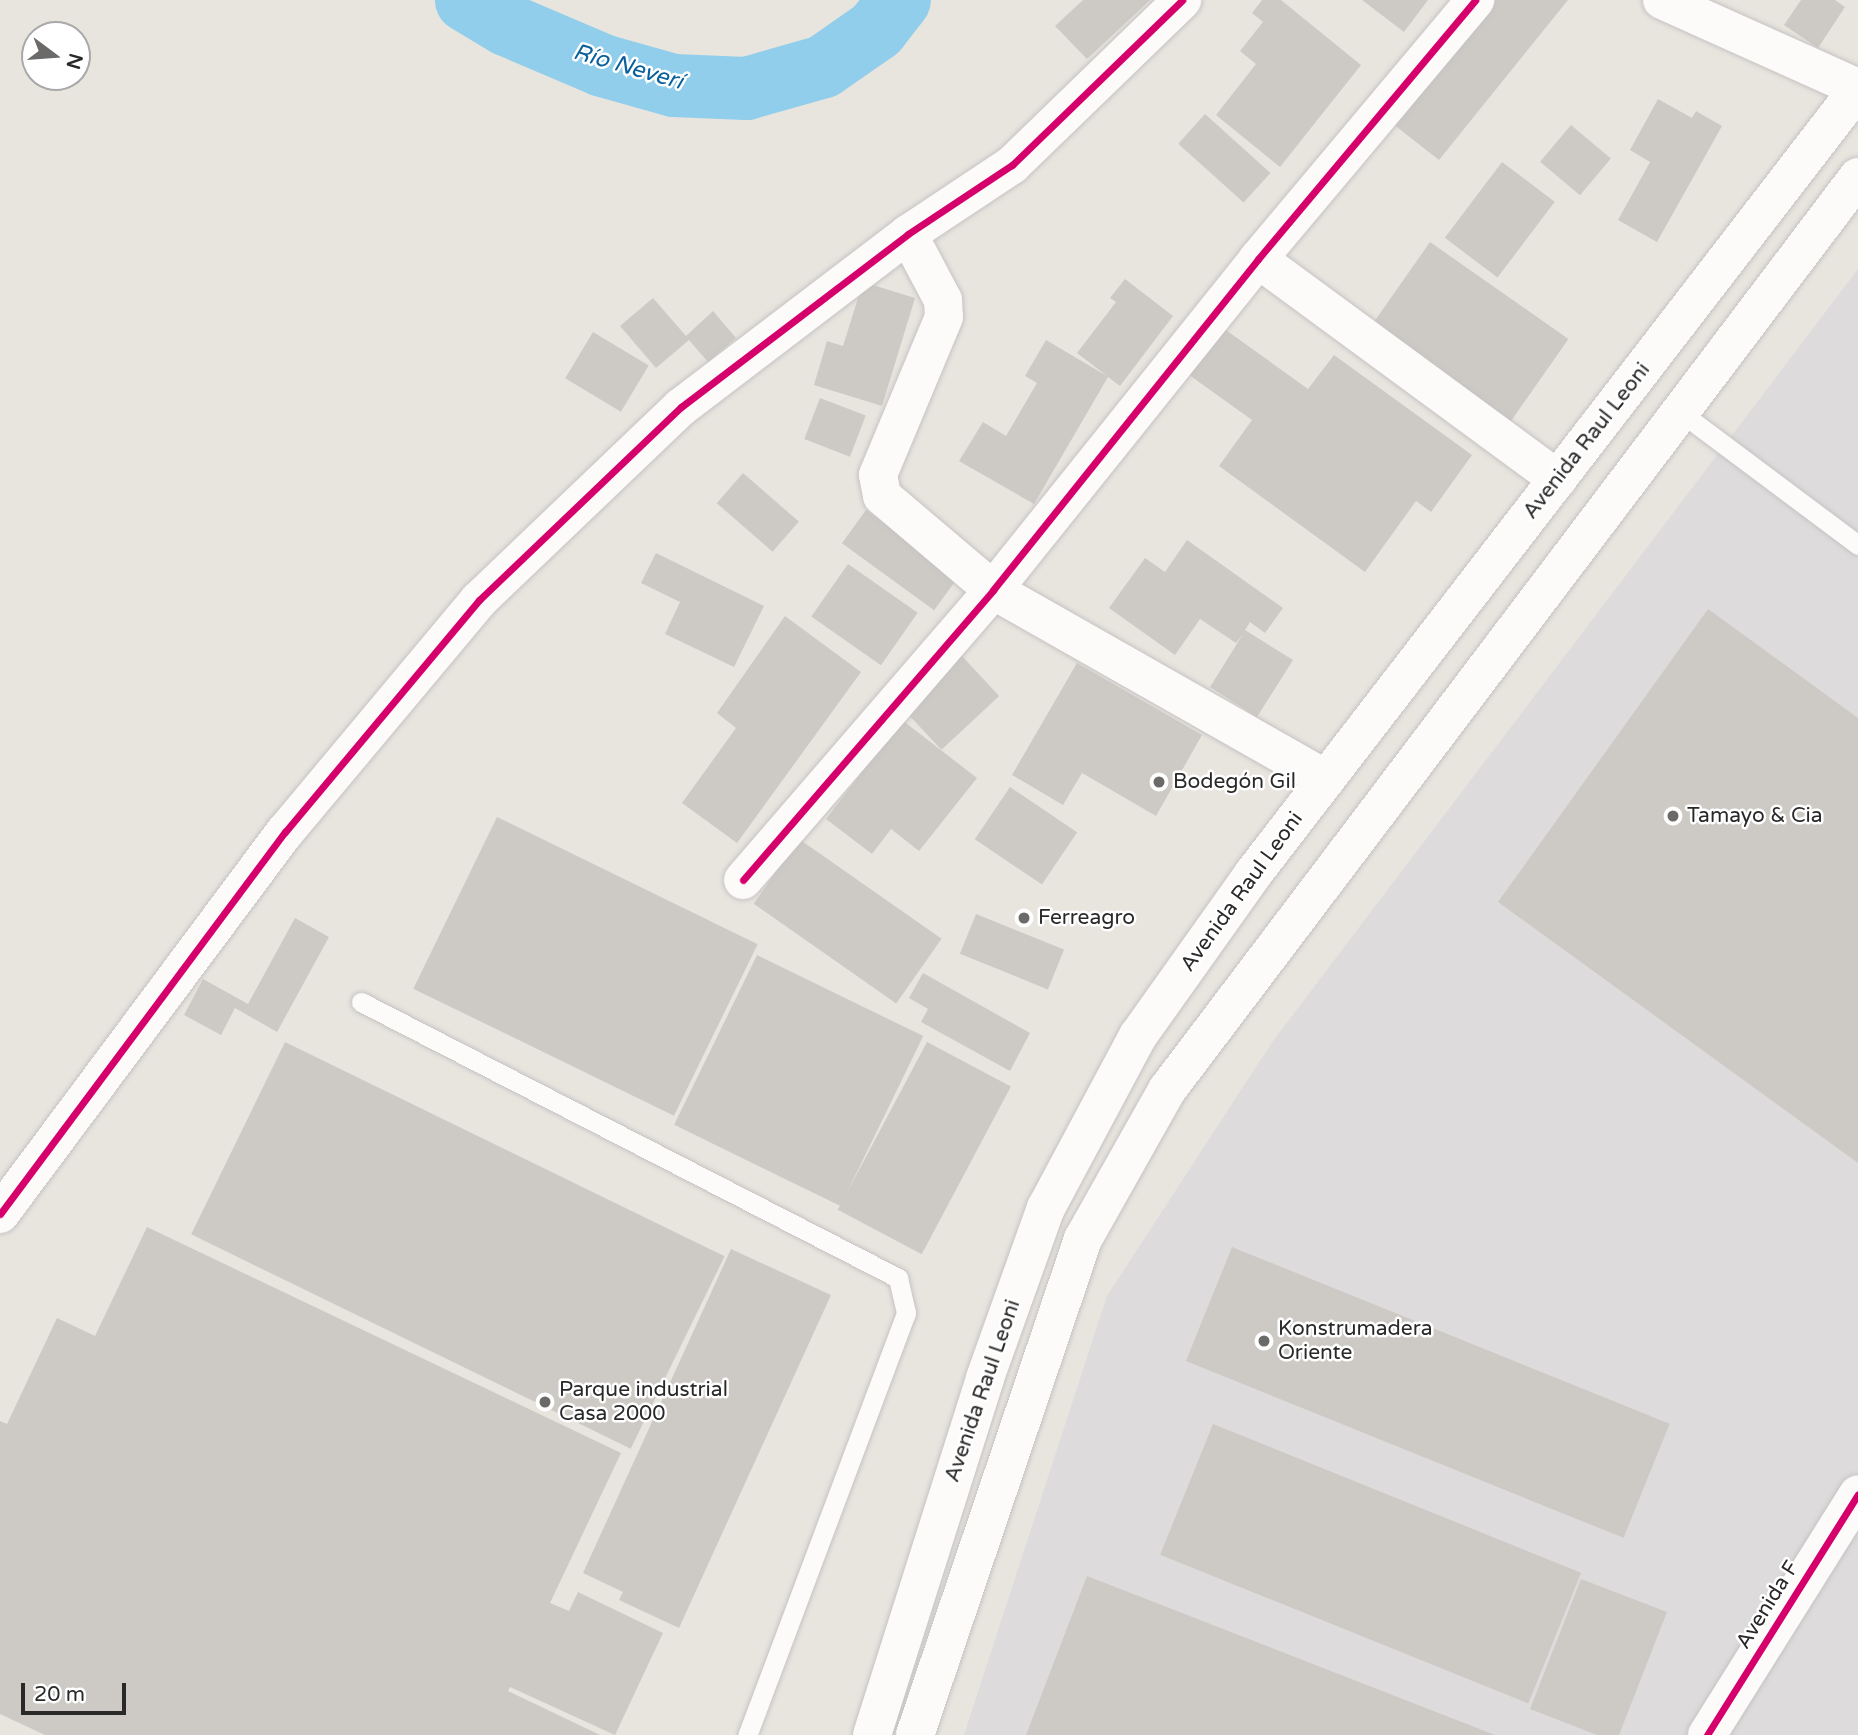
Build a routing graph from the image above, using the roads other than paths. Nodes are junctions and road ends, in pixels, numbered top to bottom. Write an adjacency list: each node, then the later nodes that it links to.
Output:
1 (1182, 0): 6 (street)
2 (1475, 0): 7 (street)
3 (1662, 0): 4 (street)
4 (1858, 88): 9 (street, Avenida Raul Leoni)
5 (1858, 177): 8 (street, Avenida Raul Leoni)
6 (908, 234): 11 (street); 15 (street)
7 (1258, 259): 9 (street); 11 (street)
8 (1679, 411): 10 (lane); 19 (street, Avenida Raul Leoni)
9 (1558, 478): 12 (street, Avenida Raul Leoni)
10 (1858, 545)
11 (993, 590): 12 (street); 13 (street)
12 (1326, 779): 18 (street, Avenida Raul Leoni)
13 (743, 880)
14 (361, 1002): 17 (lane)
15 (0, 1214)
16 (1858, 1494): 20 (street, Avenida F)
17 (747, 1735)
18 (872, 1735)
19 (915, 1735)
20 (1707, 1735)

